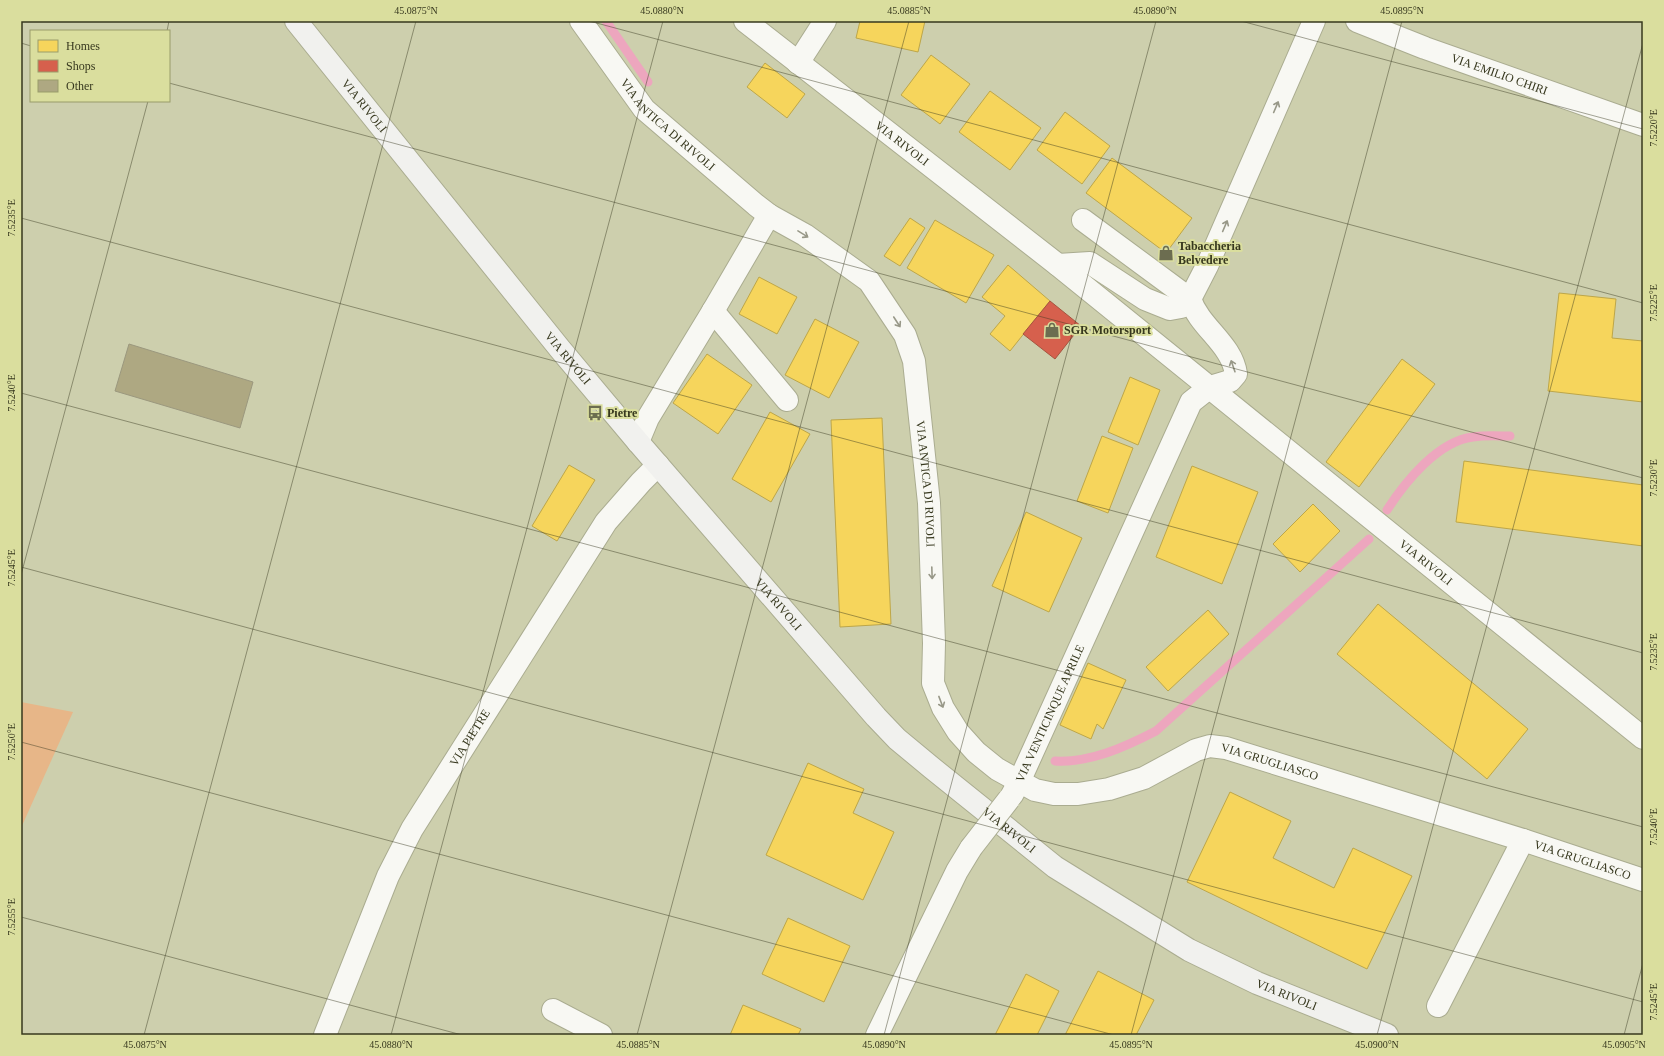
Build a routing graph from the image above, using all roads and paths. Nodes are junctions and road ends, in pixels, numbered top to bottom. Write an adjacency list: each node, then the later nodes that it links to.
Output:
1 (296, 21): 16 (street, VIA RIVOLI)
2 (581, 21): 9 (street, VIA ANTICA DI RIVOLI)
3 (746, 21): 7 (street, VIA RIVOLI)
4 (825, 21): 7 (street)
5 (1314, 21): 12 (street, one-way to 5)
6 (1357, 21): 8 (street, VIA EMILIO CHIRI)
7 (798, 63): 11 (street, VIA RIVOLI)
8 (1643, 125)
9 (769, 215): 13 (street); 19 (street, VIA ANTICA DI RIVOLI, one-way to 19)
10 (1083, 220): 12 (street)
11 (1058, 265): 12 (street); 14 (street, VIA RIVOLI)
12 (1190, 299): 14 (street, one-way to 12)
13 (714, 311): 15 (street); 16 (street)
14 (1210, 387): 18 (street, VIA RIVOLI); 19 (street, VIA VENTICINQUE APRILE)
15 (787, 400)
16 (638, 442): 17 (street, VIA RIVOLI)
17 (658, 465): 24 (street, VIA PIETRE); 27 (street, VIA RIVOLI)
18 (1643, 738)
19 (1014, 791): 20 (street, VIA GRUGLIASCO); 26 (street, VIA VENTICINQUE APRILE, bridge)
20 (1523, 840): 21 (street, VIA GRUGLIASCO); 22 (street, VIA GRUGLIASCO)
21 (1643, 880)
22 (1438, 1006)
23 (554, 1010): 25 (street)
24 (325, 1035)
25 (601, 1035)
26 (878, 1035)
27 (1387, 1035)

